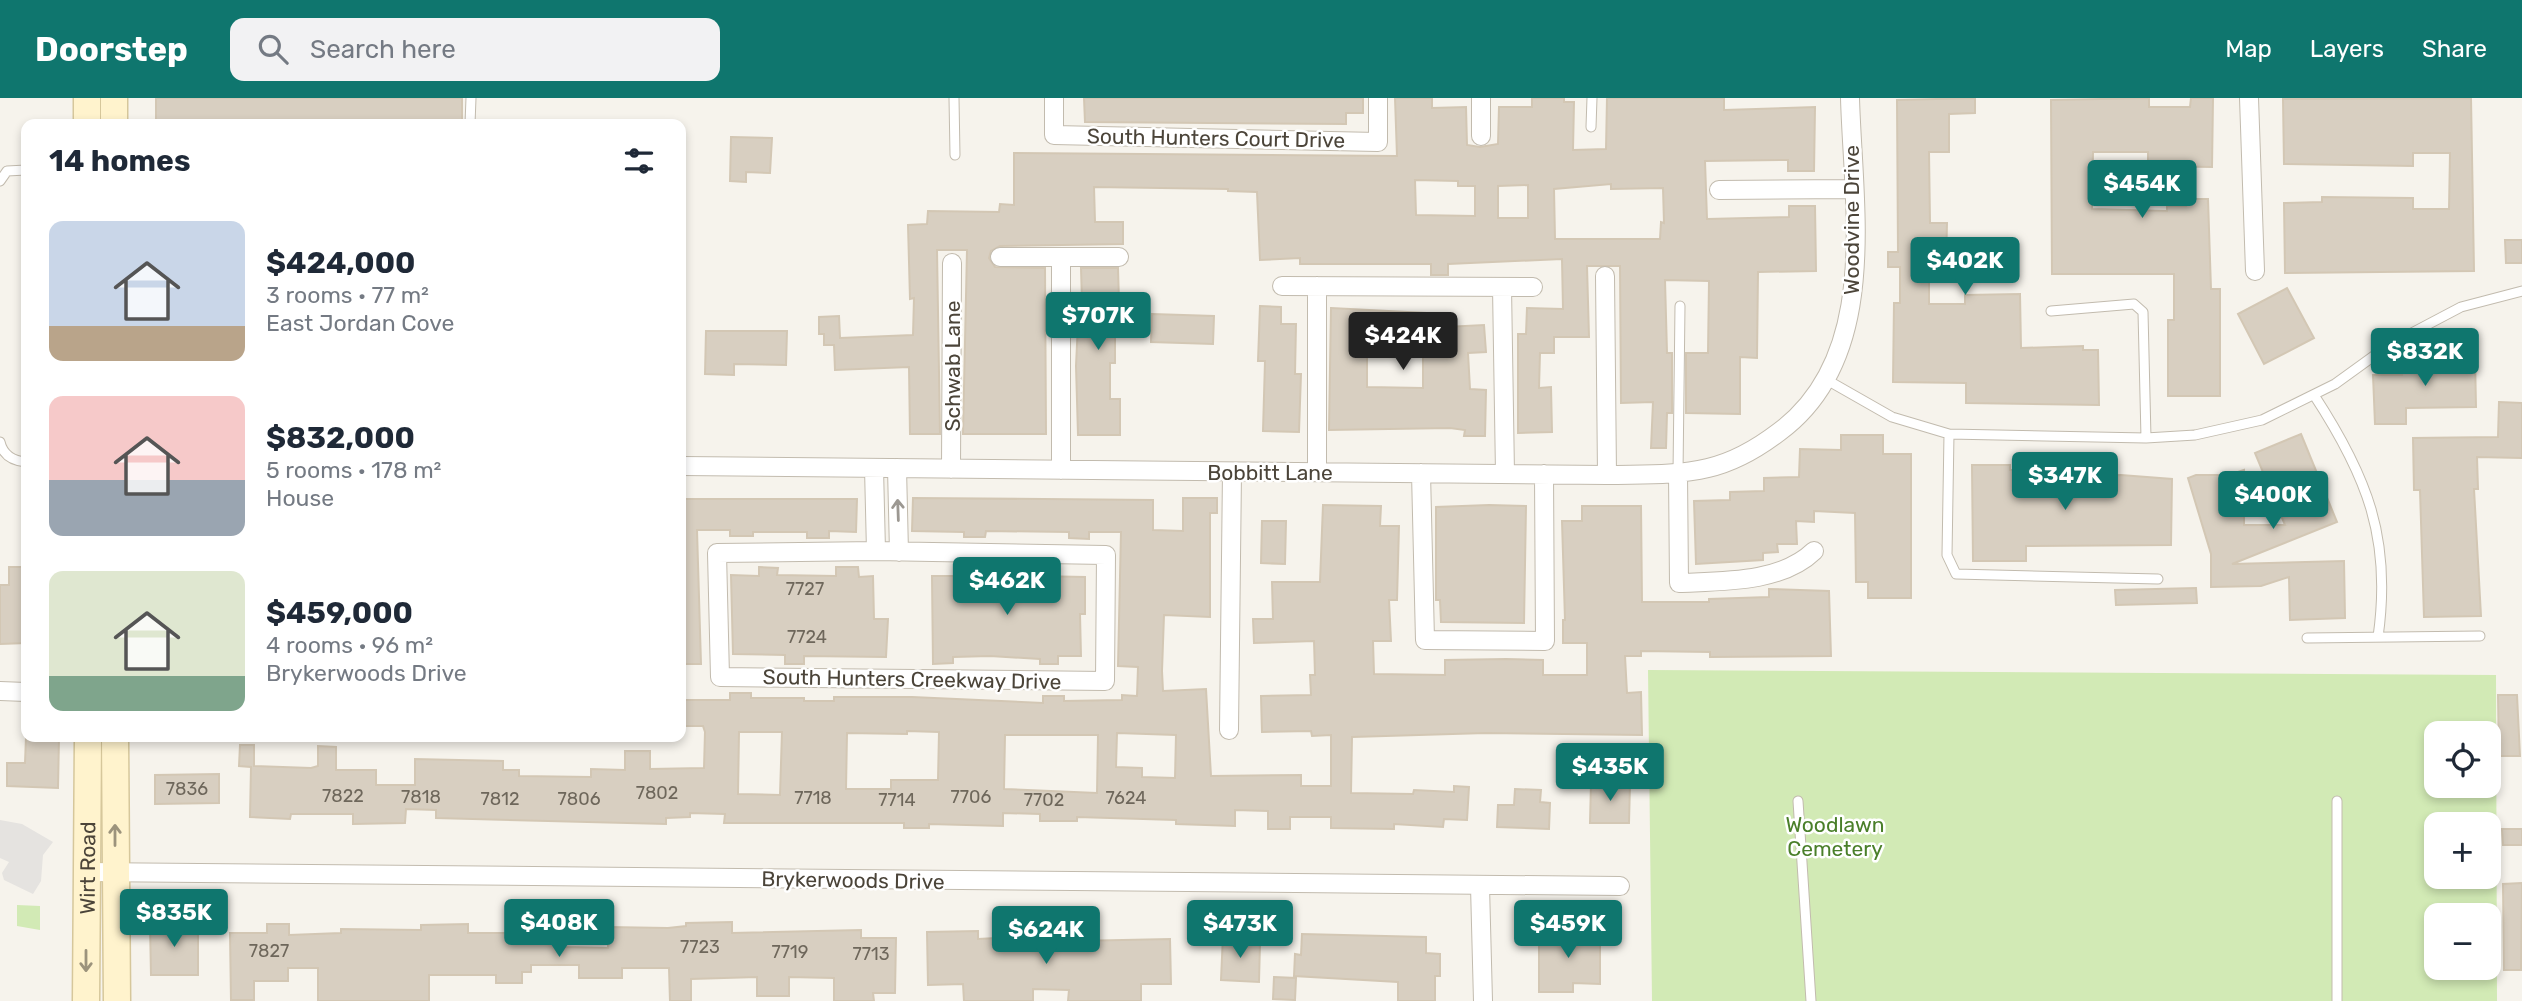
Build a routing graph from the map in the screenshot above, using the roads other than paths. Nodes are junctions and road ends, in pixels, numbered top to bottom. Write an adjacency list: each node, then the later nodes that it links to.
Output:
1 (87, 98): 11 (main road)
2 (114, 98): 12 (main road)
3 (471, 98): 13 (lane)
4 (954, 98): 16 (lane)
5 (1054, 98): 6 (street, South Hunters Court Drive)
6 (1378, 98)
7 (1481, 98): 15 (street)
8 (1592, 98): 14 (lane)
9 (1850, 98): 19 (street, Woodvine Drive)
10 (2249, 98): 25 (street)
11 (87, 119)
12 (114, 119)
13 (470, 119)
14 (1591, 127)
15 (1481, 136)
16 (955, 155)
17 (21, 170): 18 (lane)
18 (0, 181)
19 (1852, 189): 20 (street); 34 (street, Woodvine Drive)
20 (1719, 190)
21 (1000, 257): 22 (street)
22 (1061, 257): 23 (street); 44 (street)
23 (1119, 257)
24 (952, 263): 43 (street, Schwab Lane)
25 (2255, 271)
26 (1605, 276): 51 (street)
27 (1282, 286): 28 (street)
28 (1317, 286): 29 (street); 46 (street)
29 (1502, 287): 30 (street); 49 (street)
30 (1533, 287)
31 (2522, 291): 35 (lane)
32 (1680, 306): 48 (lane)
33 (2051, 311): 37 (lane)
34 (1827, 380): 36 (lane); 48 (street, Bobbitt Lane)
35 (2314, 395): 37 (lane); 57 (lane)
36 (1949, 434): 37 (lane); 55 (lane)
37 (2146, 438)
38 (0, 442): 39 (lane)
39 (21, 461)
40 (686, 466): 41 (street, Bobbitt Lane)
41 (874, 468): 42 (street, Bobbitt Lane); 52 (street)
42 (897, 468): 43 (street, Bobbitt Lane); 54 (street, one-way to 42)
43 (951, 469): 44 (street, Bobbitt Lane)
44 (1061, 470): 45 (street, Bobbitt Lane)
45 (1232, 471): 46 (street, Bobbitt Lane); 61 (street)
46 (1317, 472): 47 (street, Bobbitt Lane)
47 (1421, 473): 49 (street, Bobbitt Lane); 50 (street)
48 (1678, 473): 51 (street, Bobbitt Lane); 53 (street)
49 (1505, 474): 50 (street, Bobbitt Lane)
50 (1544, 474): 51 (street, Bobbitt Lane)
51 (1607, 475)
52 (876, 551): 54 (street); 54 (street, South Hunters Creekway Drive)
53 (1814, 551)
54 (899, 552)
55 (2158, 579)
56 (2480, 636): 57 (lane)
57 (2378, 637): 58 (lane)
58 (2307, 638)
59 (0, 691): 60 (street)
60 (21, 692)
61 (1229, 730)
62 (89, 742): 66 (main road, Wirt Road)
63 (115, 742): 67 (main road, Wirt Road, one-way to 63)
64 (1798, 801): 73 (lane)
65 (2337, 801): 74 (lane)
66 (86, 872): 67 (street, Brykerwoods Drive); 70 (main road, Wirt Road, one-way to 70)
67 (115, 872): 68 (street, Brykerwoods Drive); 71 (main road, Wirt Road)
68 (1480, 886): 69 (street, Brykerwoods Drive); 72 (street)
69 (1620, 886)
70 (86, 1001)
71 (117, 1001)
72 (1483, 1001)
73 (1811, 1001)
74 (2337, 1001)

